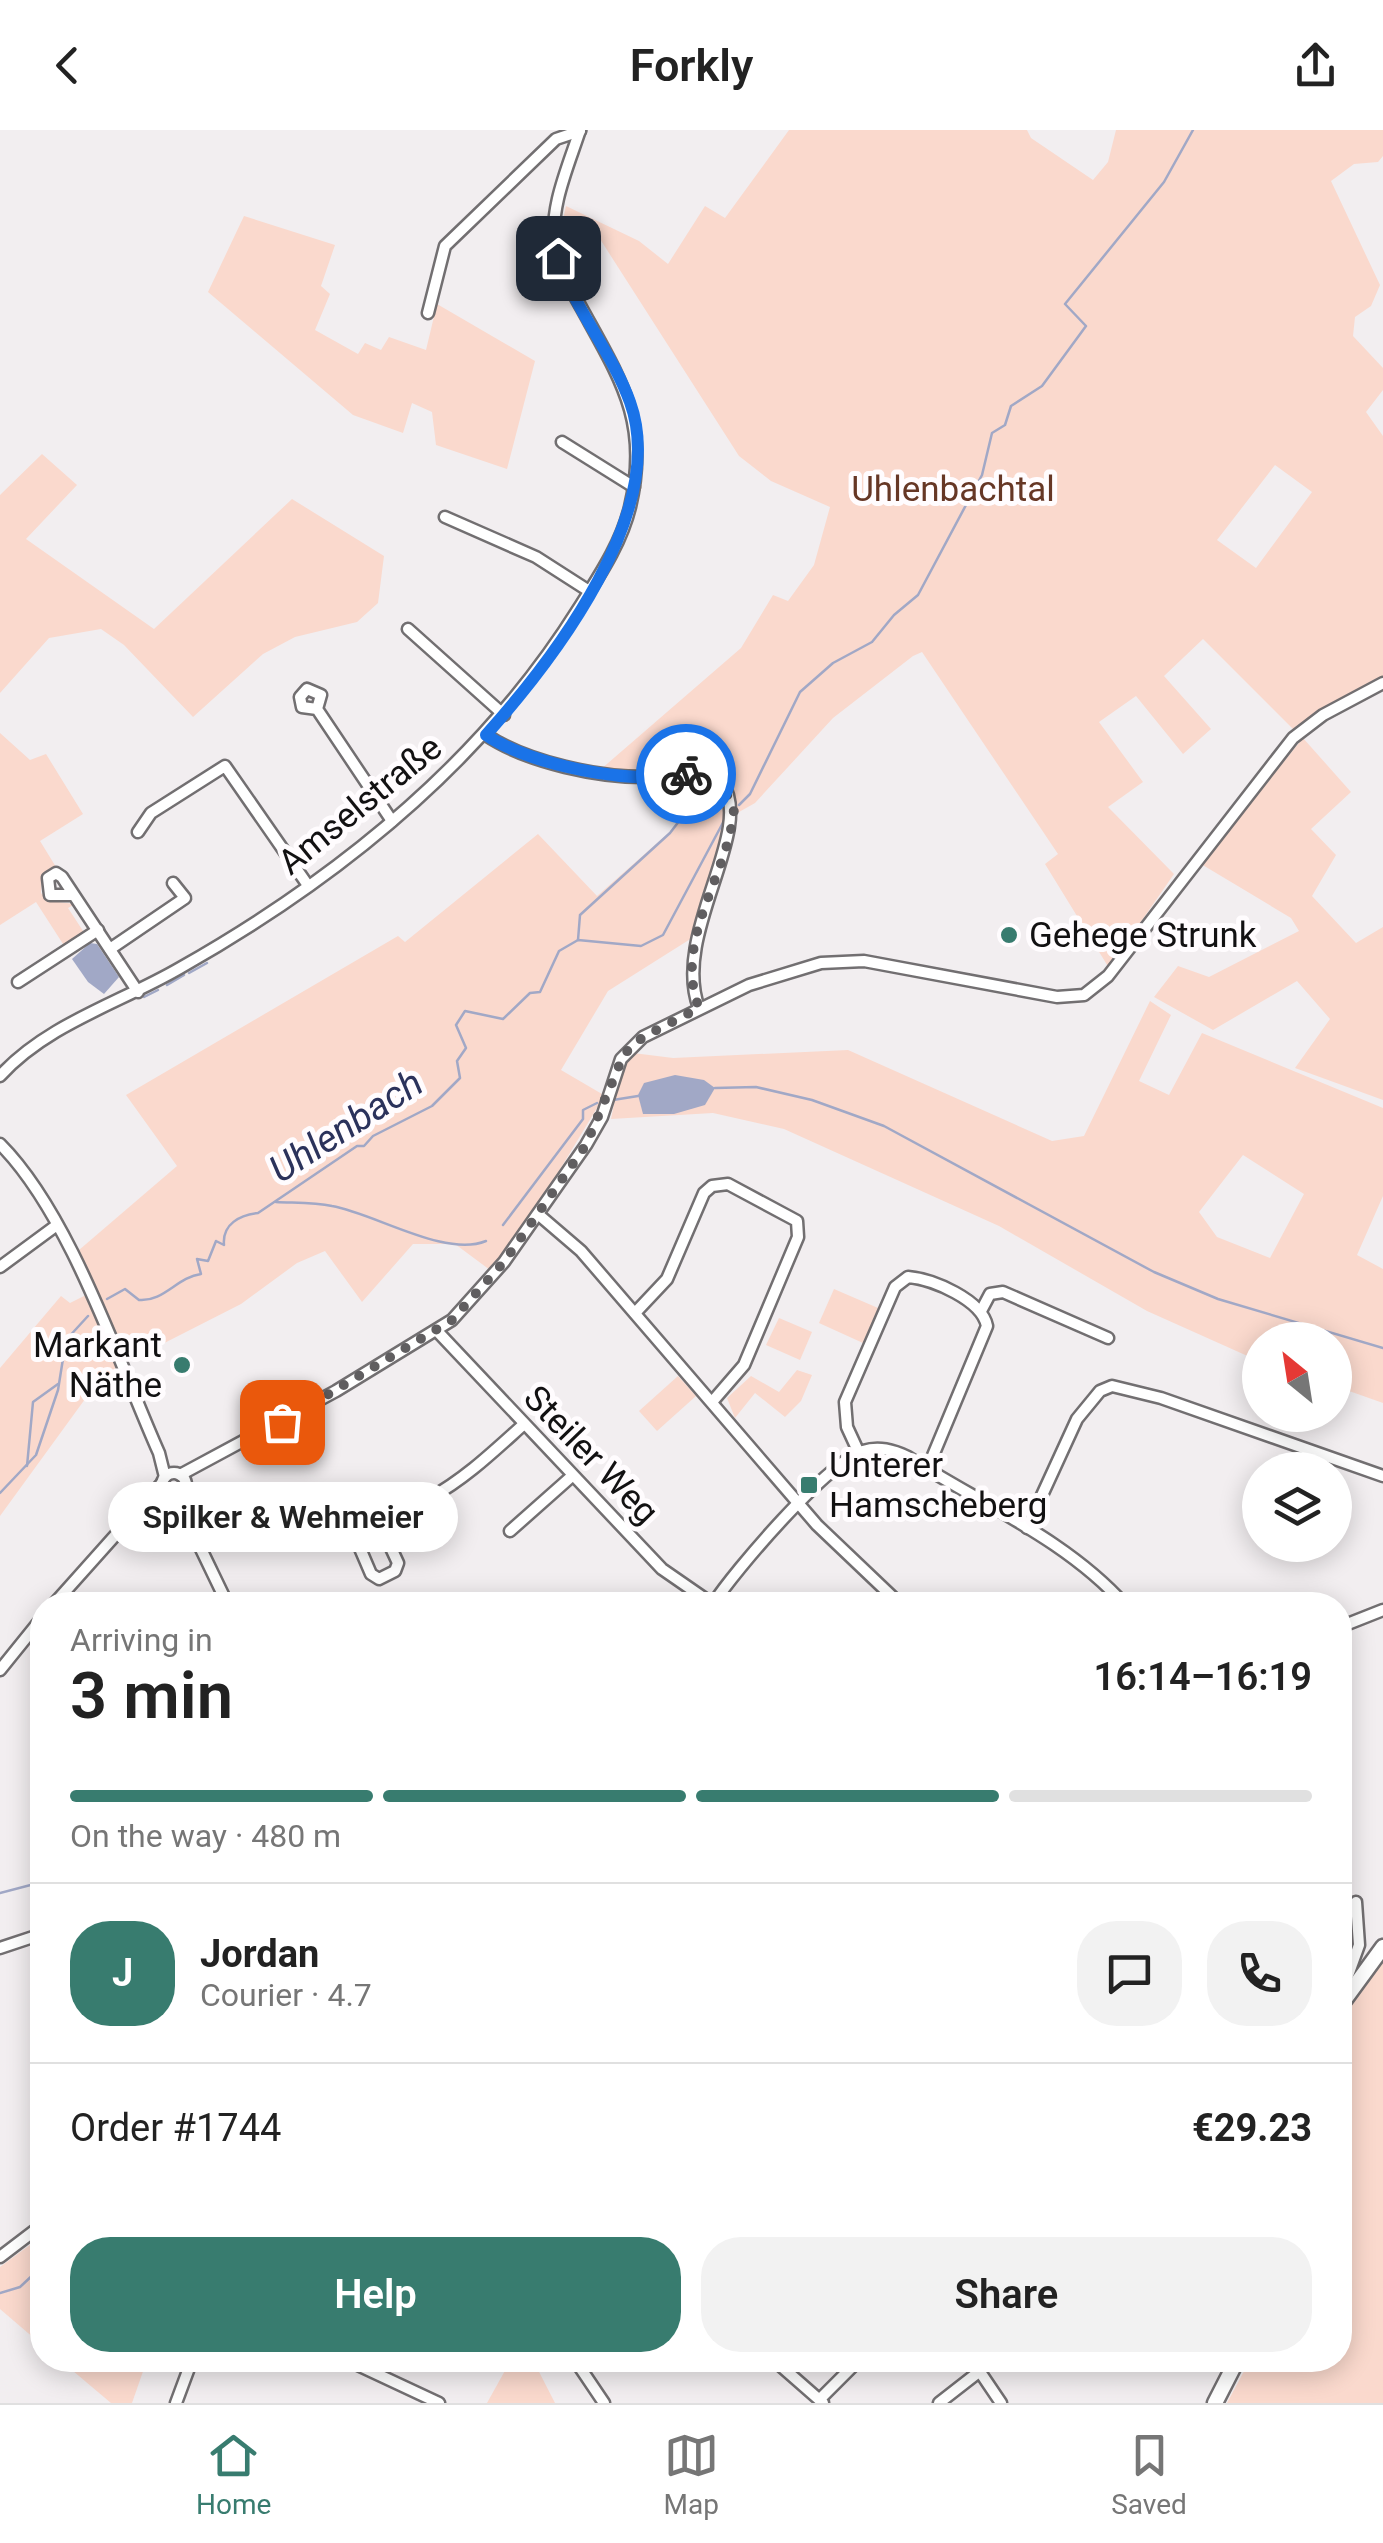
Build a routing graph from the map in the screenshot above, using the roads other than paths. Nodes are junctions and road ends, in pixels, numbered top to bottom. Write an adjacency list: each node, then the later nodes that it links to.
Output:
1 (580, 131): 2 (street); 4 (street, Amselstraße)
2 (428, 313)
3 (562, 442): 4 (street)
4 (634, 486): 6 (street, Amselstraße)
5 (445, 517): 6 (street)
6 (589, 591): 10 (street, Amselstraße)
7 (408, 629): 10 (street)
8 (1383, 683): 21 (street)
9 (317, 709): 12 (street)
10 (504, 716): 11 (street, Amselstraße)
11 (486, 735): 12 (street, Amselstraße); 21 (street)
12 (392, 821): 15 (street, Amselstraße)
13 (138, 832): 15 (street)
14 (173, 882): 18 (street)
15 (307, 884): 20 (street, Amselstraße)
16 (73, 895): 17 (street)
17 (98, 930): 18 (street); 19 (street)
18 (110, 949): 20 (street)
19 (18, 982)
20 (138, 992): 22 (street, Amselstraße)
21 (699, 1008): 24 (street)
22 (3, 1068)
23 (0, 1144): 25 (street)
24 (539, 1215): 28 (street); 29 (street)
25 (58, 1225): 26 (street); 37 (street)
26 (0, 1266)
27 (981, 1311): 30 (street); 33 (street); 34 (street)
28 (635, 1313): 31 (street); 31 (street)
29 (438, 1332): 32 (street, Steiler Weg); 37 (street)
30 (1108, 1338)
31 (712, 1402): 38 (street)
32 (523, 1425): 35 (street, Steiler Weg); 39 (street)
33 (858, 1452): 34 (street); 38 (street)
34 (927, 1470): 40 (street)
35 (572, 1476): 41 (street); 44 (street, Steiler Weg)
36 (1383, 1476): 40 (street)
37 (175, 1484): 42 (street); 43 (street)
38 (799, 1505): 45 (street); 46 (street)
39 (379, 1522): 39 (street)
40 (1027, 1528): 47 (street)
41 (510, 1532)
42 (65, 1592)
43 (222, 1592)
44 (695, 1592)
45 (723, 1592)
46 (886, 1592)
47 (1112, 1592)
48 (1383, 1610): 49 (street)
49 (1352, 1622)
50 (30, 1633): 51 (street)
51 (0, 1670)
52 (1356, 1902): 56 (street)
53 (30, 1938): 55 (street)
54 (1383, 1947): 57 (main road)
55 (0, 1948)
56 (1352, 1964)
57 (1352, 1987)
58 (30, 2234): 59 (street)
59 (0, 2257)
60 (188, 2372): 69 (street)
61 (373, 2372): 70 (street)
62 (582, 2372): 71 (street)
63 (788, 2372): 68 (street)
64 (848, 2372): 68 (street)
65 (979, 2372): 72 (street)
66 (981, 2372): 73 (street)
67 (1231, 2372): 74 (main road)
68 (821, 2401)
69 (176, 2403)
70 (439, 2403)
71 (604, 2403)
72 (939, 2403)
73 (1001, 2403)
74 (1215, 2403)

